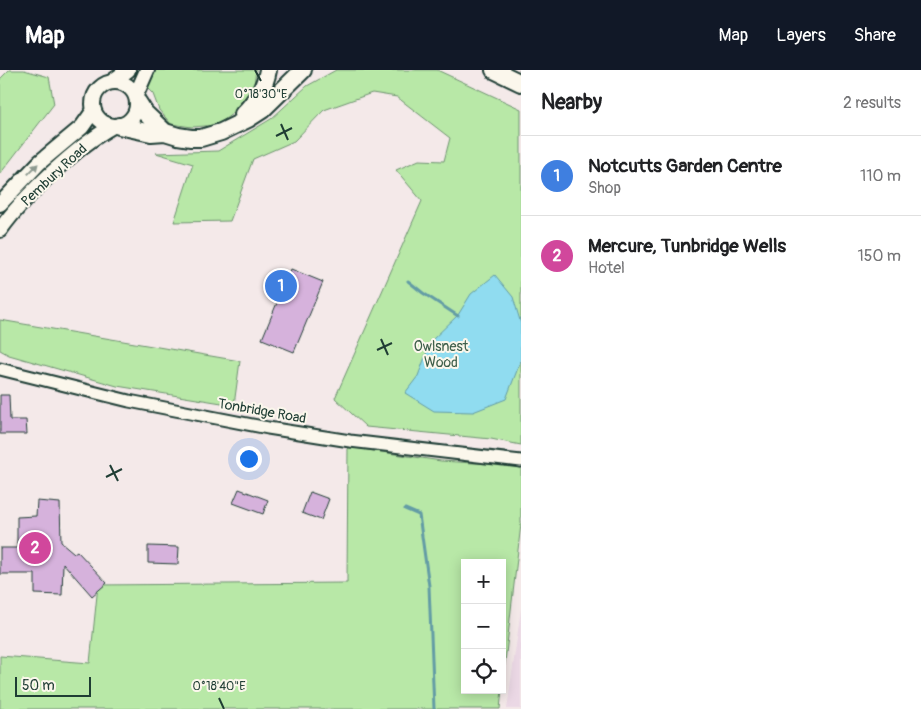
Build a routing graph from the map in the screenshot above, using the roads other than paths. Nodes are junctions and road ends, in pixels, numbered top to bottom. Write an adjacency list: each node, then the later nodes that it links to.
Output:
1 (128, 70): 6 (main road)
2 (147, 70): 8 (main road)
3 (268, 70): 10 (highway)
4 (303, 70): 10 (highway)
5 (494, 70): 7 (highway)
6 (113, 82): 8 (main road); 9 (main road)
7 (521, 83)
8 (137, 98): 11 (main road); 12 (highway)
9 (94, 110): 11 (main road); 13 (main road, Pembury Road, one-way to 9)
10 (234, 125): 12 (highway)
11 (116, 126): 12 (highway); 14 (main road, Pembury Road)
12 (165, 132)
13 (0, 204)
14 (0, 230)
15 (1, 369): 16 (street, Tonbridge Road)
16 (521, 461)

